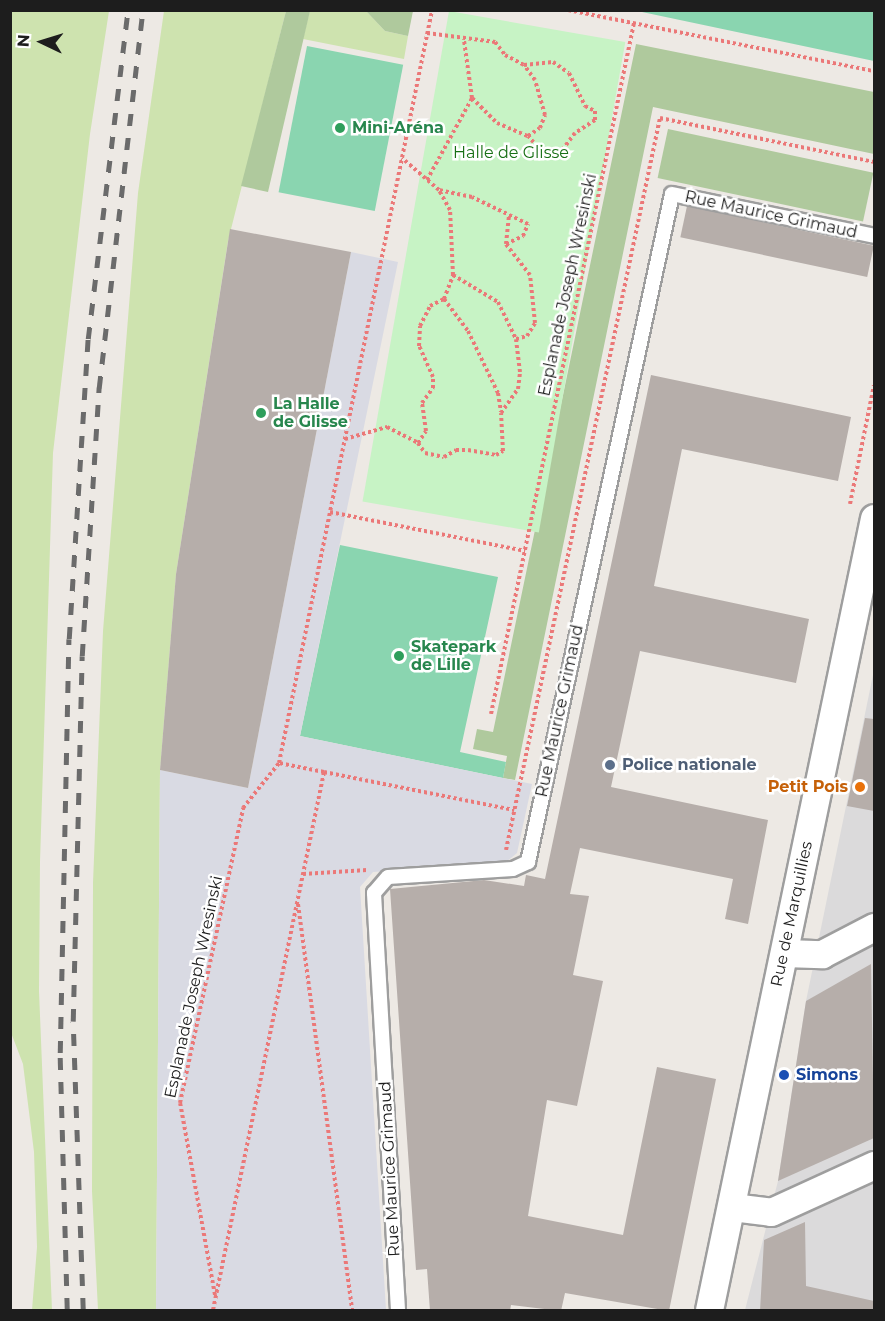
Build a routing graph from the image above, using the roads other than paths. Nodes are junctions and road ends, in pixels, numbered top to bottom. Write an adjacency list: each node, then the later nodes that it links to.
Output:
1 (874, 236): 7 (lane, Rue Maurice Grimaud)
2 (874, 518): 4 (street, Rue de Marquillies)
3 (874, 927): 4 (street)
4 (784, 953): 6 (street, Rue de Marquillies)
5 (874, 1166): 6 (street)
6 (732, 1207): 8 (street, Rue de Marquillies)
7 (398, 1311)
8 (709, 1311)

